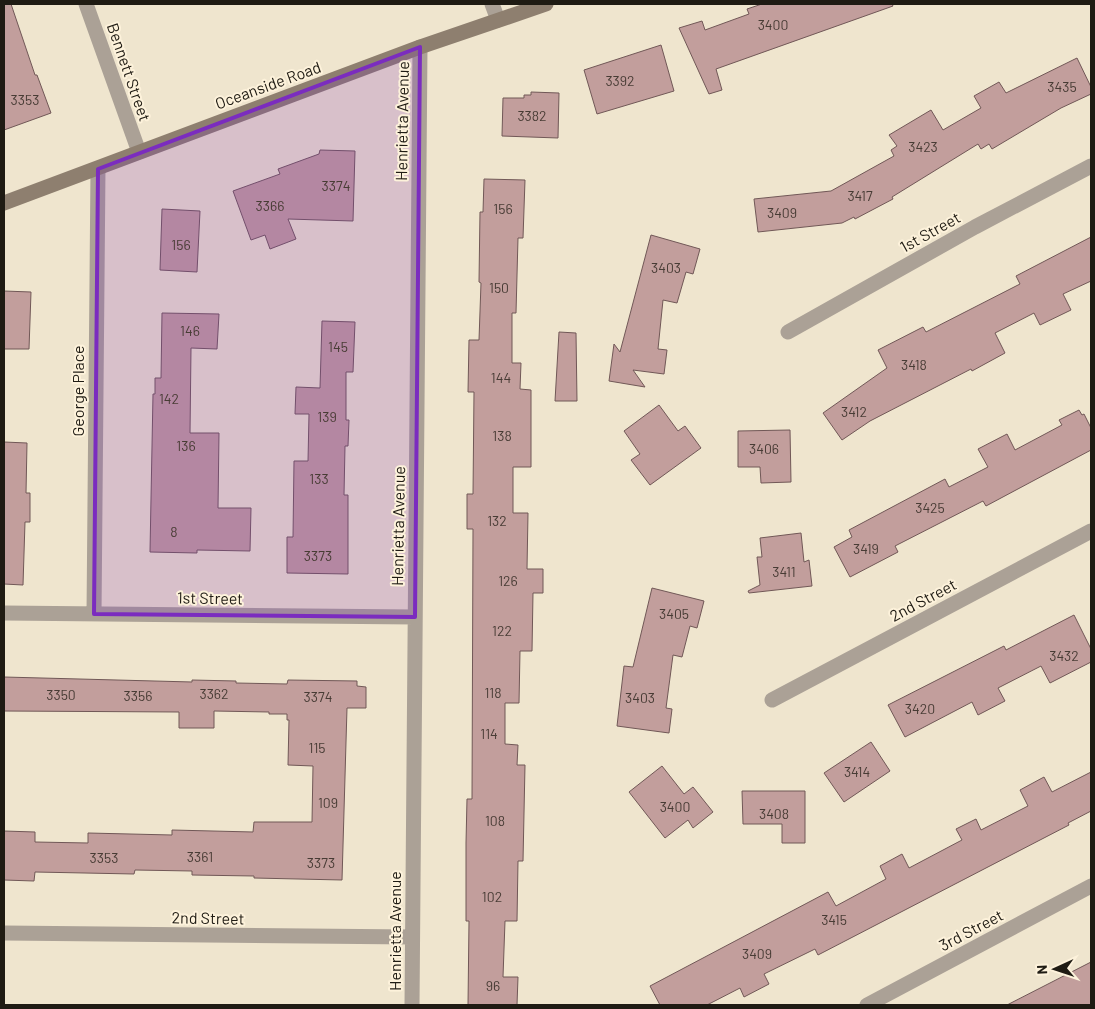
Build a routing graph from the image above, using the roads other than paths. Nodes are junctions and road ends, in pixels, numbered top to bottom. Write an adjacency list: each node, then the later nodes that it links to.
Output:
1 (86, 4): 6 (street, Bennett Street)
2 (492, 4): 4 (street)
3 (546, 4): 4 (main road, Oceanside Road)
4 (498, 20): 5 (main road, Oceanside Road)
5 (420, 47): 6 (main road, Oceanside Road); 14 (street, Henrietta Avenue)
6 (139, 152): 8 (main road, Oceanside Road)
7 (1091, 166): 10 (street, 1st Street)
8 (98, 169): 9 (main road, Oceanside Road); 13 (street, George Place)
9 (4, 203)
10 (788, 332)
11 (1091, 530): 15 (street, 2nd Street)
12 (4, 613): 13 (street, 1st Street)
13 (94, 614): 14 (street, 1st Street)
14 (415, 617): 18 (street, Henrietta Avenue)
15 (772, 700)
16 (1091, 886): 20 (street, 3rd Street)
17 (4, 933): 18 (street, 2nd Street)
18 (412, 937): 19 (street, Henrietta Avenue)
19 (412, 1005)
20 (867, 1005)

